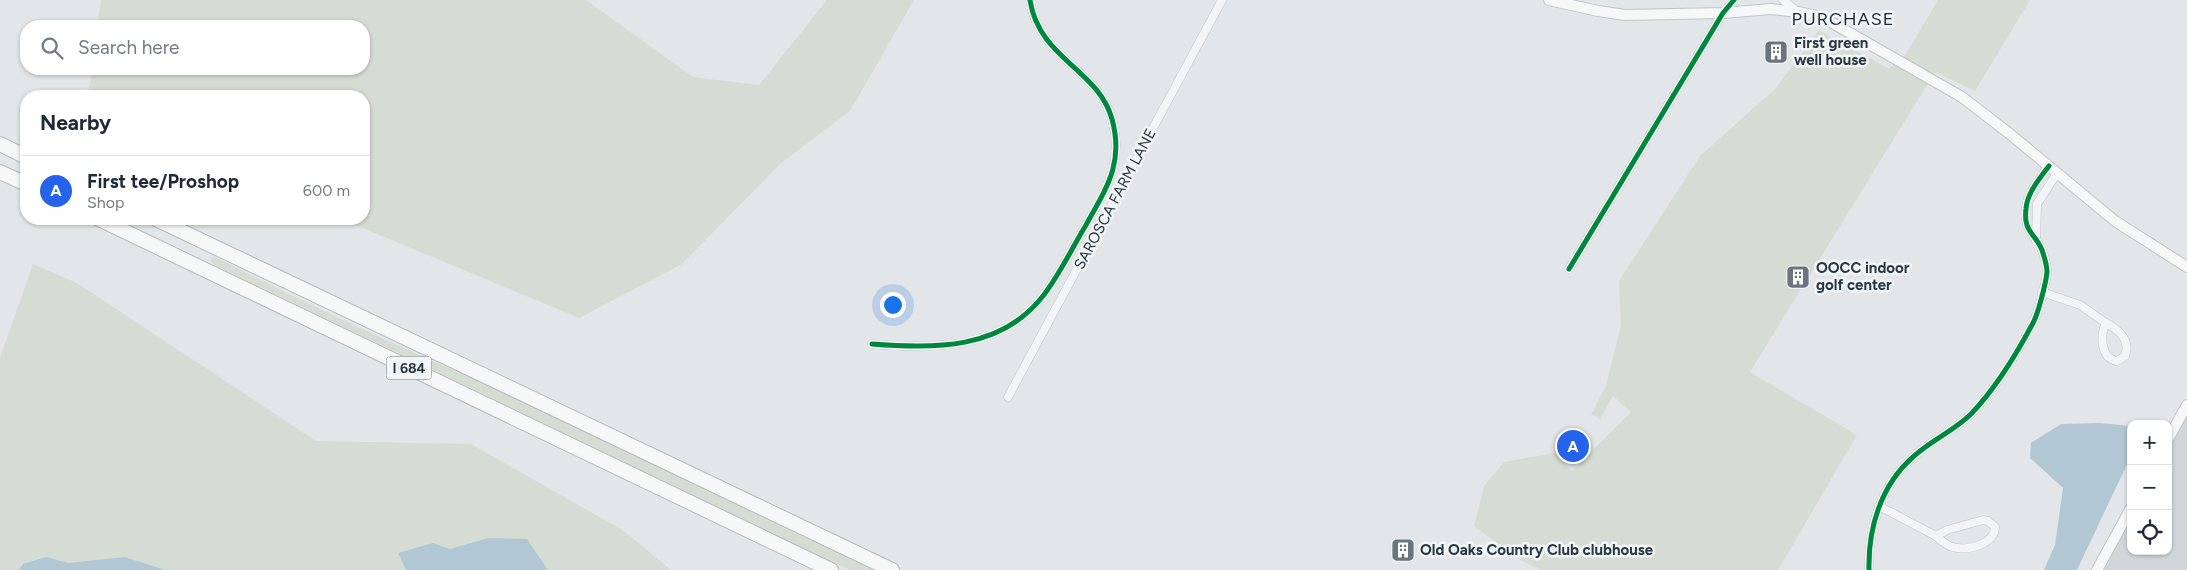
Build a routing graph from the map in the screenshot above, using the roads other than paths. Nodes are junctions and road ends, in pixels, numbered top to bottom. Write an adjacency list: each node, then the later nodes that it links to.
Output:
1 (1030, 0): 23 (street)
2 (1222, 0): 24 (street, SAROSCA FARM LANE)
3 (1549, 0): 7 (main road)
4 (1734, 0): 7 (street)
5 (1784, 0): 6 (street)
6 (1798, 12): 7 (main road); 10 (main road)
7 (1723, 13): 20 (street)
8 (0, 144): 9 (highway)
9 (20, 154)
10 (2049, 166): 12 (main road); 14 (street)
11 (0, 172): 13 (highway)
12 (2058, 173): 15 (street); 19 (main road)
13 (20, 181)
14 (2026, 208): 15 (street); 18 (street)
15 (2036, 208): 18 (street)
16 (112, 225): 30 (highway, I 684)
17 (169, 225): 31 (highway, I 684)
18 (2036, 242): 21 (street)
19 (2187, 267)
20 (1569, 270)
21 (2042, 292): 22 (street); 27 (street)
22 (2106, 323): 22 (street)
23 (872, 344)
24 (1008, 397)
25 (2187, 405): 26 (main road)
26 (2172, 433)
27 (1879, 506): 29 (street); 32 (street)
28 (2130, 510): 33 (main road)
29 (1936, 536): 29 (street)
30 (831, 570)
31 (892, 570)
32 (1869, 570)
33 (2097, 570)

